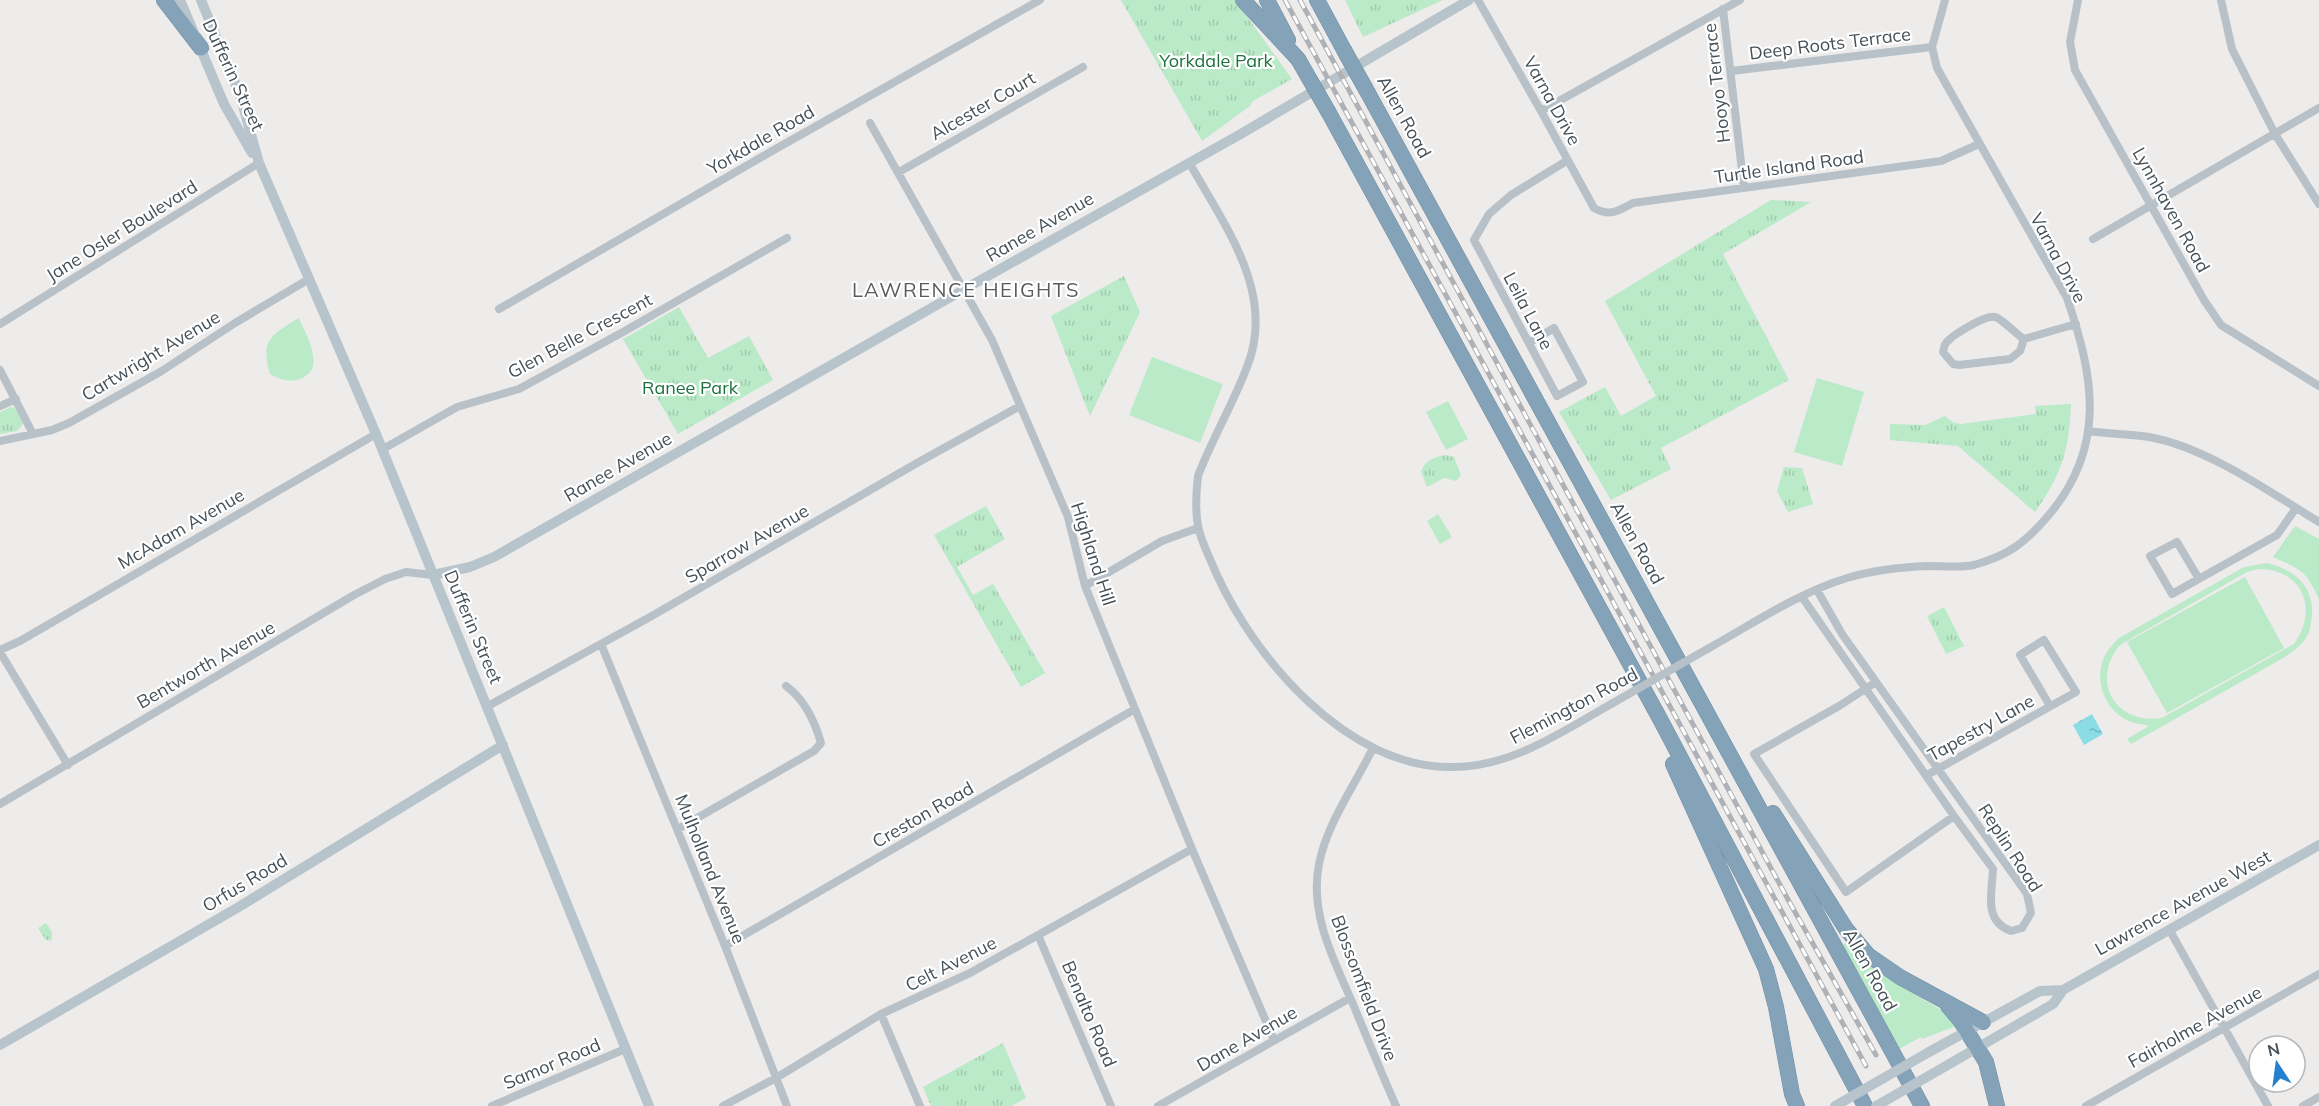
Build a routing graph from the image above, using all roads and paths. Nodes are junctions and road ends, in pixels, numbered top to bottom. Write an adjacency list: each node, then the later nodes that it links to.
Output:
1 (164, 0): 17 (highway)
2 (180, 0): 17 (main road, Dufferin Street)
3 (201, 0): 29 (main road, Dufferin Street)
4 (1040, 0): 39 (street, Yorkdale Road)
5 (1243, 0): 19 (highway)
6 (1267, 0): 19 (highway)
7 (1317, 0): 18 (highway, Allen Road)
8 (1329, 0): 18 (highway)
9 (1469, 0): 28 (main road, Ranee Avenue)
10 (1478, 0): 23 (street, Varna Drive)
11 (1740, 0): 15 (street)
12 (1945, 0): 16 (street)
13 (2078, 0): 33 (street, Lynnhaven Road)
14 (2221, 0): 25 (street)
15 (1723, 9): 21 (street, Hooyo Terrace); 23 (street)
16 (1932, 47): 21 (street, Deep Roots Terrace); 26 (street, Varna Drive)
17 (201, 48): 29 (main road, Dufferin Street)
18 (1344, 50): 67 (highway, Allen Road, bridge)
19 (1298, 59): 71 (highway, bridge)
20 (1083, 67): 30 (street, Alcester Court)
21 (1731, 71): 31 (street, Hooyo Terrace)
22 (2319, 108): 25 (street)
23 (1541, 111): 27 (street, Varna Drive)
24 (870, 123): 30 (street, Highland Hill)
25 (2275, 134): 32 (street); 33 (street)
26 (1979, 144): 31 (street, Turtle Island Road); 41 (street, Varna Drive)
27 (1568, 160): 34 (street, Varna Drive); 43 (street, Leila Lane)
28 (1190, 162): 38 (main road, Ranee Avenue); 56 (street, Flemington Road)
29 (259, 163): 37 (main road, Dufferin Street); 40 (street, Jane Osler Boulevard)
30 (899, 172): 38 (street, Highland Hill)
31 (1744, 188): 34 (street, Turtle Island Road)
32 (2319, 204)
33 (2151, 205): 36 (street); 45 (street, Lynnhaven Road)
34 (1603, 213)
35 (787, 238): 53 (street, Glen Belle Crescent)
36 (2093, 238)
37 (309, 279): 50 (street, Cartwright Avenue); 51 (main road, Dufferin Street)
38 (963, 290): 48 (street, Highland Hill); 57 (main road, Ranee Avenue)
39 (499, 309)
40 (0, 324)
41 (2076, 324): 42 (street); 49 (street, Varna Drive)
42 (2024, 339): 42 (street)
43 (1528, 343): 43 (street, Leila Lane)
44 (0, 370): 46 (street)
45 (2319, 386)
46 (16, 399): 47 (street); 50 (street)
47 (0, 406)
48 (1020, 406): 59 (street, Highland Hill); 62 (street, Sparrow Avenue)
49 (2090, 431): 54 (street); 60 (street, Flemington Road)
50 (33, 434): 52 (street, Cartwright Avenue)
51 (376, 434): 53 (main road, Dufferin Street); 63 (street, McAdam Avenue)
52 (0, 441)
53 (382, 449): 57 (main road, Dufferin Street)
54 (2296, 508): 55 (street); 58 (street)
55 (2319, 522)
56 (1198, 528): 59 (street); 73 (street, Flemington Road)
57 (433, 575): 68 (main road, Dufferin Street); 74 (street, Bentworth Avenue)
58 (2199, 579): 58 (street)
59 (1085, 586): 70 (street, Highland Hill)
60 (1817, 590): 61 (street, Flemington Road); 64 (street, Replin Road)
61 (1802, 597): 66 (street, Replin Road); 73 (street, Flemington Road, bridge)
62 (601, 644): 68 (street, Sparrow Avenue); 79 (street, Mulholland Avenue)
63 (0, 651): 74 (street)
64 (1876, 682): 66 (street); 75 (street, Replin Road)
65 (786, 686): 79 (street)
66 (1866, 689): 76 (street, Replin Road); 78 (street)
67 (1699, 697): 88 (highway); 111 (highway, Allen Road)
68 (488, 706): 72 (main road, Dufferin Street)
69 (2050, 706): 69 (street, Tapestry Lane); 75 (street, Tapestry Lane)
70 (1135, 709): 81 (street, Highland Hill); 84 (street, Creston Road)
71 (1660, 719): 107 (highway); 109 (highway)
72 (503, 745): 94 (main road, Orfus Road); 95 (main road, Dufferin Street)
73 (1373, 748): 87 (street, Blossomfield Drive)
74 (68, 765): 77 (street, Bentworth Avenue)
75 (1938, 769): 76 (street, Tapestry Lane); 78 (street, Replin Road)
76 (1927, 776): 78 (street, Replin Road)
77 (0, 804)
78 (1954, 816)
79 (678, 829): 84 (street, Mulholland Avenue)
80 (2319, 845): 82 (main road, Lawrence Avenue West)
81 (1192, 849): 83 (street, Celt Avenue); 93 (street, Highland Hill)
82 (2169, 929): 86 (main road, Lawrence Avenue West); 91 (street)
83 (1038, 935): 89 (street, Celt Avenue); 104 (street, Benalto Road)
84 (725, 946): 97 (street, Mulholland Avenue)
85 (2319, 975): 91 (street, Fairholme Avenue)
86 (2063, 990): 90 (main road, Lawrence Avenue West); 96 (main road, Lawrence Avenue West)
87 (1350, 998): 93 (street, Dane Avenue); 106 (street, Blossomfield Drive)
88 (1941, 1000): 90 (highway); 92 (highway)
89 (881, 1014): 97 (street, Celt Avenue); 103 (street)
90 (1983, 1022): 92 (main road, Lawrence Avenue West)
91 (2224, 1028): 113 (street, Fairholme Avenue); 114 (street)
92 (1967, 1031): 96 (highway); 108 (main road, Lawrence Avenue West, bridge)
93 (1274, 1040): 105 (street, Dane Avenue)
94 (0, 1045)
95 (625, 1048): 99 (street, Samor Road); 100 (main road, Dufferin Street)
96 (1978, 1049): 110 (main road, Lawrence Avenue West, bridge); 112 (highway)
97 (776, 1078): 101 (street, Celt Avenue); 102 (street, Mulholland Avenue)
98 (2319, 1097): 115 (street)
99 (492, 1106)
100 (649, 1106)
101 (723, 1106)
102 (787, 1106)
103 (920, 1106)
104 (1111, 1106)
105 (1158, 1106)
106 (1396, 1106)
107 (1797, 1106)
108 (1835, 1106)
109 (1864, 1106)
110 (1876, 1106)
111 (1922, 1106)
112 (1996, 1106)
113 (2086, 1106)
114 (2268, 1106)
115 (2303, 1106)

